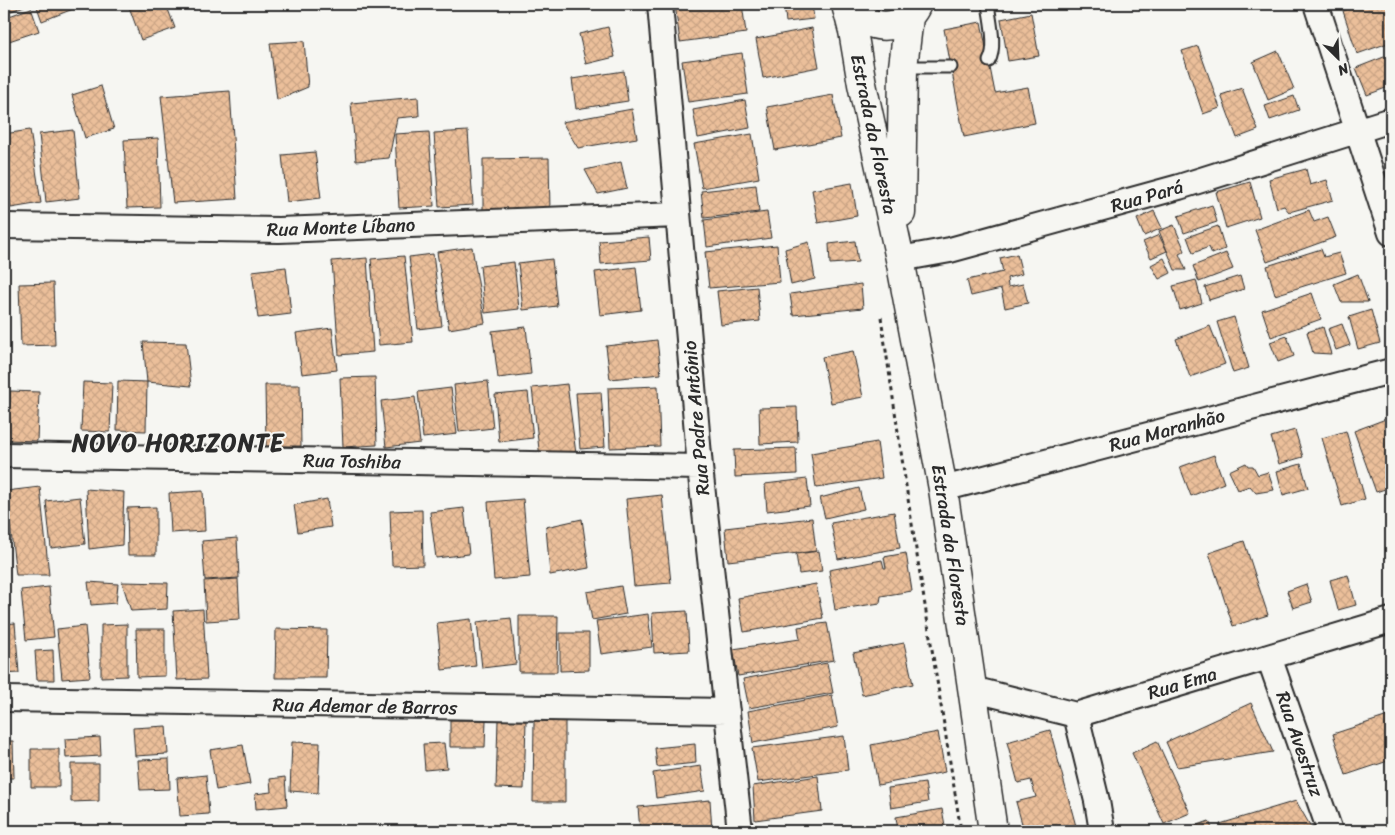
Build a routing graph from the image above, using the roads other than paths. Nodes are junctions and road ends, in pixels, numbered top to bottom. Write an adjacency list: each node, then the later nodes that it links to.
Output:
1 (660, 4): 11 (street, Rua Padre Antônio)
2 (988, 4): 6 (lane)
3 (1316, 4): 10 (street)
4 (846, 6): 5 (main road); 14 (main road, Estrada da Floresta)
5 (917, 8): 7 (main road, Estrada da Floresta)
6 (989, 61)
7 (903, 67): 8 (lane); 14 (main road, Estrada da Floresta)
8 (951, 67)
9 (1391, 120): 10 (street, Rua Pará)
10 (1358, 130): 13 (street); 14 (street, Rua Pará)
11 (678, 215): 12 (street, Rua Monte Líbano); 17 (street, Rua Padre Antônio)
12 (4, 226)
13 (1391, 233)
14 (900, 259): 18 (main road, Estrada da Floresta)
15 (1391, 371): 18 (street, Rua Maranhão)
16 (4, 455): 17 (street, Rua Toshiba)
17 (700, 467): 23 (street, Rua Padre Antônio)
18 (943, 489): 21 (main road, Estrada da Floresta)
19 (1391, 620): 20 (street, Rua Ema)
20 (1269, 657): 24 (street, Rua Ema); 28 (street, Rua Avestruz)
21 (972, 689): 24 (street); 26 (main road, Estrada da Floresta)
22 (4, 699): 23 (street, Rua Ademar de Barros)
23 (727, 712): 25 (street, Rua Padre Antônio)
24 (1076, 715): 27 (street)
25 (740, 831)
26 (993, 831)
27 (1102, 831)
28 (1330, 831)

